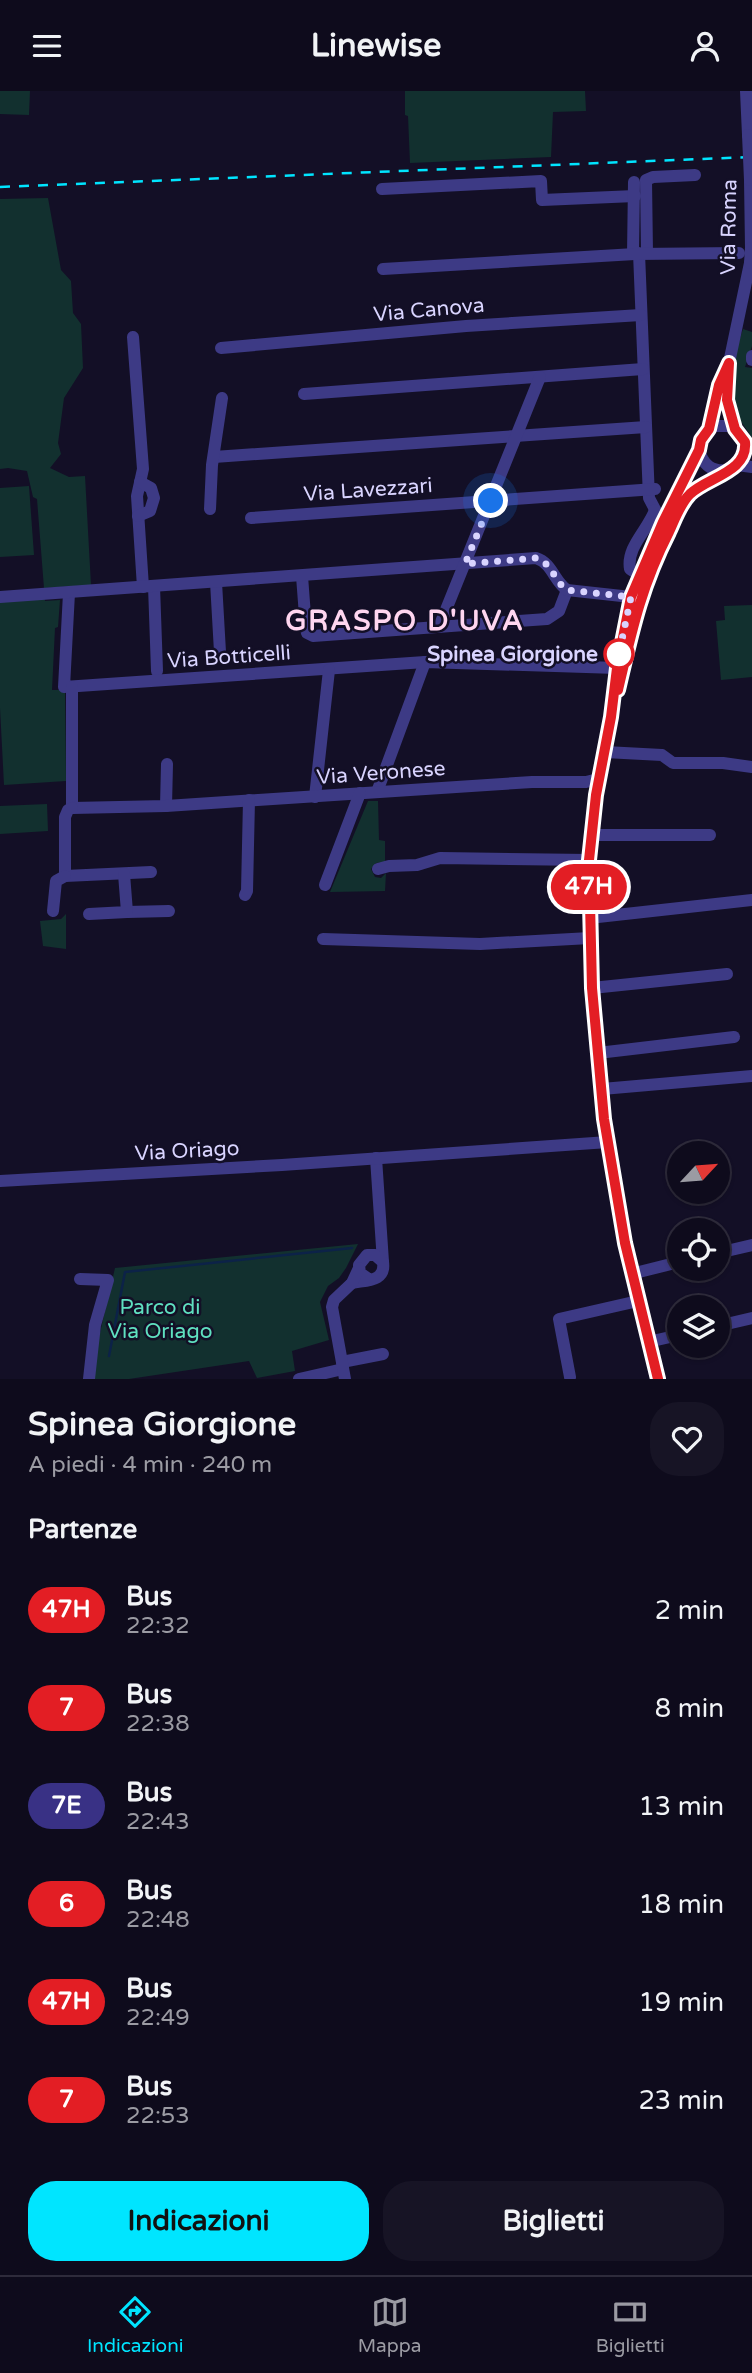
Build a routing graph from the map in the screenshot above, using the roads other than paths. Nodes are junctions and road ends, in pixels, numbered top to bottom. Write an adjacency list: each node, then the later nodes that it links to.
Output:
1 (746, 91): 4 (street, Via Roma, bridge)
2 (695, 175): 5 (street)
3 (382, 189): 5 (street)
4 (745, 251): 5 (street); 10 (street, Via Roma, bridge)
5 (640, 253): 6 (street); 7 (street)
6 (383, 269)
7 (641, 315): 9 (street, Via Canova); 11 (street)
8 (134, 337): 35 (street)
9 (222, 348)
10 (729, 363): 16 (street, Via Roma); 17 (street, Via Roma)
11 (643, 369): 12 (street); 15 (street)
12 (540, 377): 13 (street); 18 (street)
13 (304, 394)
14 (222, 398): 21 (street)
15 (646, 427): 18 (street); 25 (street)
16 (709, 429): 17 (street); 19 (street, Via Roma)
17 (735, 429): 20 (street, Via Roma)
18 (517, 436): 21 (street); 27 (street)
19 (699, 450): 23 (street); 24 (street, Via Roma)
20 (749, 450): 23 (street, Via Roma)
21 (214, 457): 28 (street)
22 (752, 467): 23 (street)
23 (732, 468): 26 (street, Via Roma)
24 (683, 485): 25 (street, Via Lavezzari); 29 (street, Via Roma)
25 (651, 487): 27 (street, Via Lavezzari); 29 (street)
26 (699, 488): 29 (street); 32 (street, Via Roma)
27 (491, 501): 30 (street, Via Lavezzari); 31 (street)
28 (210, 509)
29 (659, 509): 32 (street, Via Roma); 32 (street)
30 (251, 518)
31 (465, 564): 33 (street); 36 (street); 41 (street)
32 (644, 575): 39 (street); 40 (street, Via Roma)
33 (302, 576): 34 (street); 41 (street)
34 (216, 582): 35 (street); 42 (street)
35 (148, 586): 37 (street); 46 (street)
36 (567, 590): 39 (street); 41 (street)
37 (69, 593): 38 (street); 47 (street)
38 (0, 597)
39 (631, 597): 40 (street); 44 (street, Via Roma)
40 (632, 626): 48 (street, Via Roma)
41 (439, 627)
42 (220, 652)
43 (425, 663): 44 (street, Via Botticelli); 45 (street, Via Botticelli); 53 (street)
44 (617, 668): 48 (street, Via Roma)
45 (329, 670): 47 (street, Via Botticelli); 55 (street)
46 (157, 671)
47 (72, 687): 58 (street)
48 (614, 701): 49 (street, Via Roma)
49 (605, 752): 51 (street); 52 (street, Via Roma)
50 (167, 764): 57 (street)
51 (752, 767)
52 (598, 779): 53 (street, Via Veronese); 59 (street, Via Roma)
53 (377, 792): 54 (street, Via Veronese)
54 (360, 793): 55 (street, Via Veronese); 66 (street)
55 (315, 797): 56 (street, Via Veronese)
56 (249, 800): 57 (street, Via Veronese); 67 (street)
57 (166, 806): 58 (street, Via Veronese)
58 (72, 808): 65 (street)
59 (591, 835): 60 (street); 61 (street, Via Roma)
60 (710, 835)
61 (589, 860): 62 (street); 73 (street, Via Roma)
62 (378, 869)
63 (151, 871): 64 (street)
64 (124, 874): 65 (street); 71 (street)
65 (65, 876): 69 (street)
66 (325, 885)
67 (245, 895)
68 (752, 900): 73 (street)
69 (53, 911)
70 (169, 911): 71 (street)
71 (127, 912): 72 (street)
72 (89, 914)
73 (589, 918): 74 (street, Via Roma)
74 (590, 938): 75 (street); 77 (street, Via Roma)
75 (323, 939)
76 (727, 974): 77 (street)
77 (592, 988): 79 (street, Via Roma)
78 (734, 1037): 79 (street)
79 (598, 1053): 81 (street, Via Roma)
80 (752, 1076): 81 (street)
81 (602, 1089): 82 (street, Via Roma)
82 (608, 1142): 83 (street, Via Oriago); 92 (street, Via Roma)
83 (376, 1158): 84 (street, Via Oriago); 85 (street)
84 (0, 1181)
85 (381, 1228): 88 (street); 89 (street)
86 (752, 1245): 87 (street)
87 (730, 1250)
88 (367, 1255): 89 (street); 91 (street)
89 (383, 1262): 94 (street)
90 (667, 1265): 92 (street)
91 (359, 1268): 94 (street); 95 (street)
92 (631, 1274): 96 (street, Via Roma)
93 (80, 1279): 104 (street)
94 (370, 1280): 95 (street)
95 (352, 1283): 102 (street)
96 (638, 1300): 100 (street, Via Roma); 103 (street)
97 (752, 1318): 98 (street)
98 (730, 1323)
99 (667, 1338): 100 (street)
100 (648, 1342): 106 (street, Via Roma)
101 (383, 1354): 102 (street)
102 (343, 1370): 105 (street)
103 (570, 1377)
104 (89, 1379)
105 (299, 1379)
106 (658, 1379)

